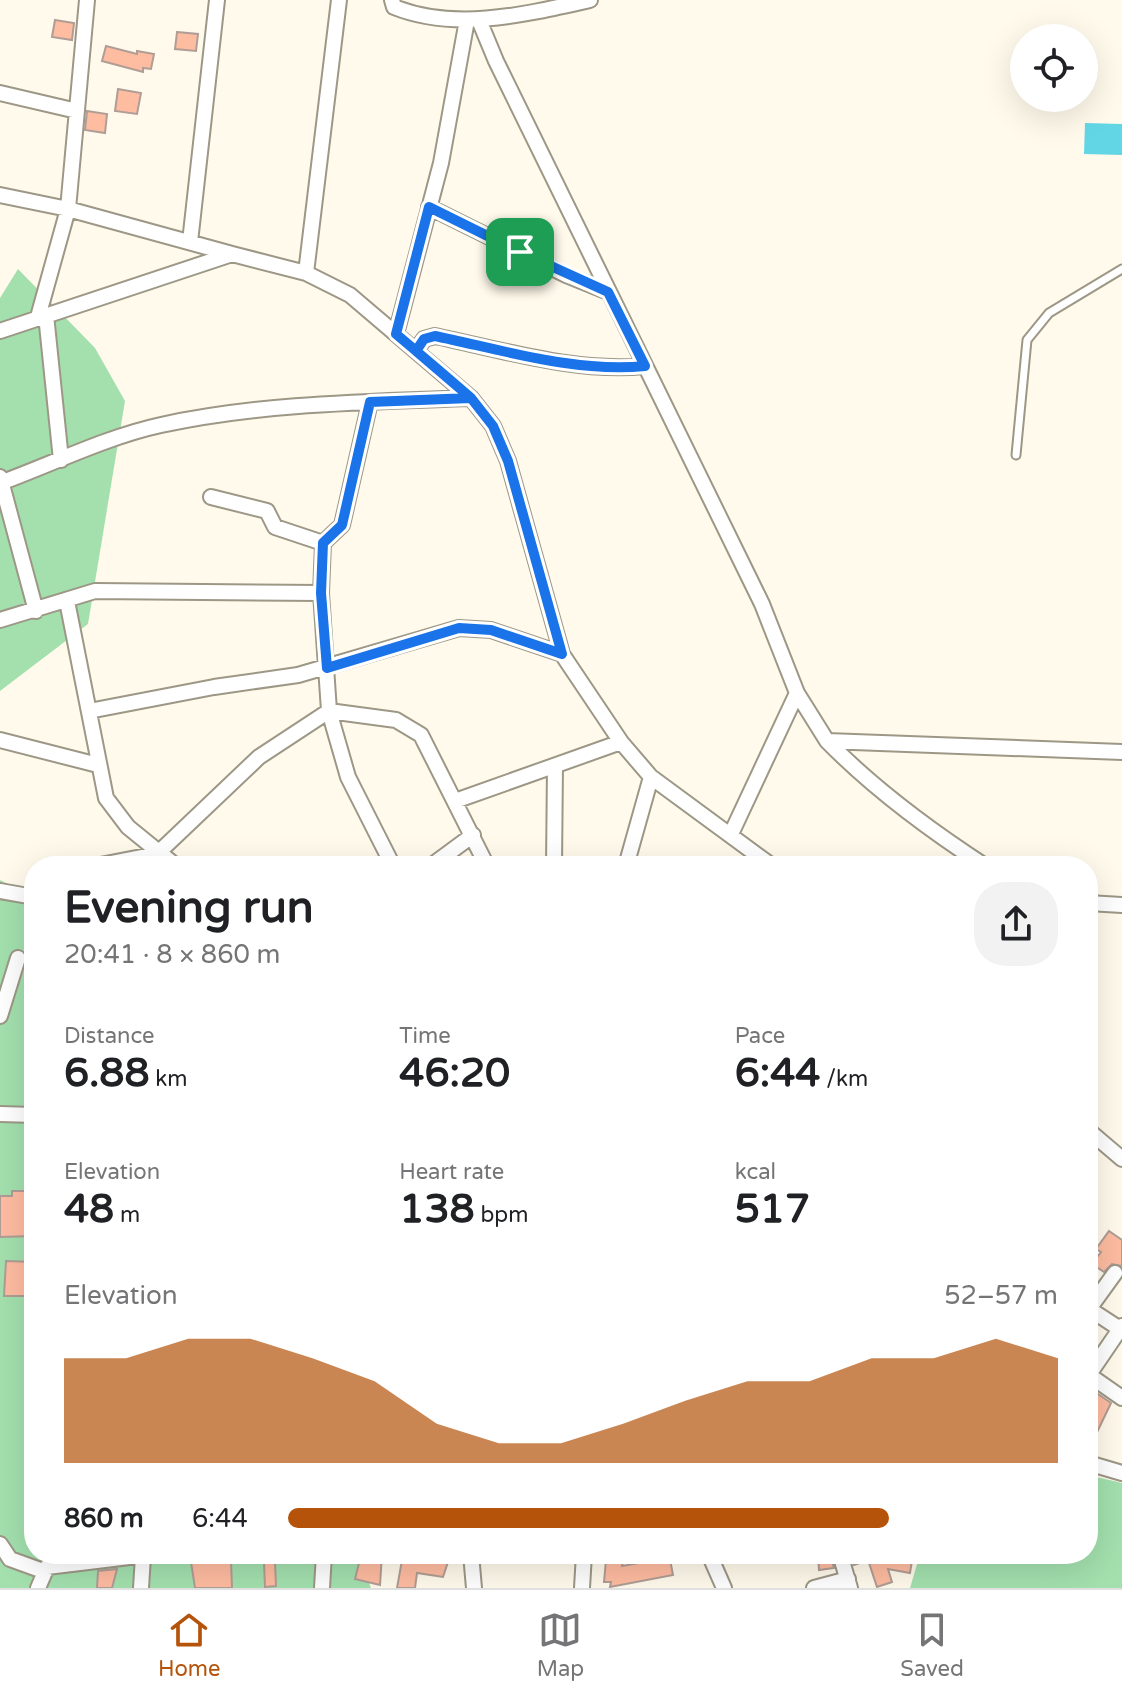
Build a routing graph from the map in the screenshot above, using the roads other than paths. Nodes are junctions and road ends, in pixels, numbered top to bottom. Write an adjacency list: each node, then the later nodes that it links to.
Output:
1 (87, 0): 9 (street)
2 (217, 0): 13 (street)
3 (339, 0): 16 (street)
4 (392, 0): 7 (street)
5 (590, 0): 6 (street)
6 (533, 6): 7 (street)
7 (473, 20): 11 (street); 17 (street)
8 (0, 93): 9 (street)
9 (77, 111): 12 (street)
10 (0, 195): 12 (street)
11 (429, 207): 17 (street); 20 (street)
12 (68, 209): 13 (street); 18 (street)
13 (190, 242): 14 (street)
14 (232, 254): 16 (street); 18 (street)
15 (1122, 269): 25 (lane)
16 (306, 273): 20 (street)
17 (608, 292): 22 (street)
18 (42, 316): 19 (street); 26 (street)
19 (0, 331)
20 (396, 334): 21 (street)
21 (416, 351): 22 (street); 23 (street)
22 (645, 366): 36 (street)
23 (471, 398): 24 (street); 34 (street)
24 (370, 402): 26 (street); 29 (street)
25 (1016, 455)
26 (61, 460): 27 (street)
27 (1, 481): 32 (street)
28 (211, 497): 29 (street)
29 (323, 543): 30 (street)
30 (321, 593): 31 (street); 35 (street)
31 (67, 601): 32 (street); 37 (street)
32 (36, 611): 33 (street)
33 (0, 620)
34 (562, 654): 35 (street); 41 (street)
35 (327, 668): 37 (street); 38 (street)
36 (797, 693): 40 (street); 47 (street)
37 (89, 711): 43 (street)
38 (329, 711): 46 (street); 49 (street); 52 (street)
39 (0, 740): 43 (street)
40 (827, 741): 42 (street); 58 (street)
41 (621, 742): 44 (street); 45 (street)
42 (1122, 752)
43 (98, 765): 49 (street)
44 (555, 766): 46 (street); 55 (street)
45 (651, 777): 47 (street); 56 (street)
46 (455, 801): 48 (street)
47 (731, 834): 57 (street)
48 (473, 835): 53 (street); 54 (street)
49 (157, 854): 50 (street); 51 (street)
50 (147, 856)
51 (160, 856)
52 (388, 856)
53 (445, 856)
54 (482, 856)
55 (554, 856)
56 (629, 856)
57 (759, 856)
58 (970, 856)
59 (0, 891): 60 (street)
60 (24, 895)
61 (1098, 904): 62 (street)
62 (1122, 905)
63 (18, 958): 64 (street)
64 (0, 1016)
65 (0, 1114): 66 (street)
66 (24, 1115)
67 (1098, 1139): 68 (street)
68 (1122, 1159)
69 (1115, 1273): 70 (street)
70 (1098, 1296)
71 (1098, 1313): 72 (street)
72 (1121, 1327): 73 (street)
73 (1098, 1360)
74 (1098, 1382): 75 (street)
75 (1122, 1398)
76 (1098, 1466): 77 (street)
77 (1122, 1473)
78 (0, 1544): 86 (street)
79 (63, 1564): 86 (street)
80 (146, 1564): 89 (street)
81 (323, 1564): 90 (street)
82 (472, 1564): 91 (street)
83 (583, 1564): 92 (street)
84 (713, 1564): 93 (street)
85 (843, 1564): 87 (street)
86 (43, 1571): 88 (street)
87 (849, 1584): 94 (street)
88 (38, 1588)
89 (141, 1588)
90 (322, 1588)
91 (474, 1588)
92 (582, 1588)
93 (724, 1588)
94 (814, 1588)

